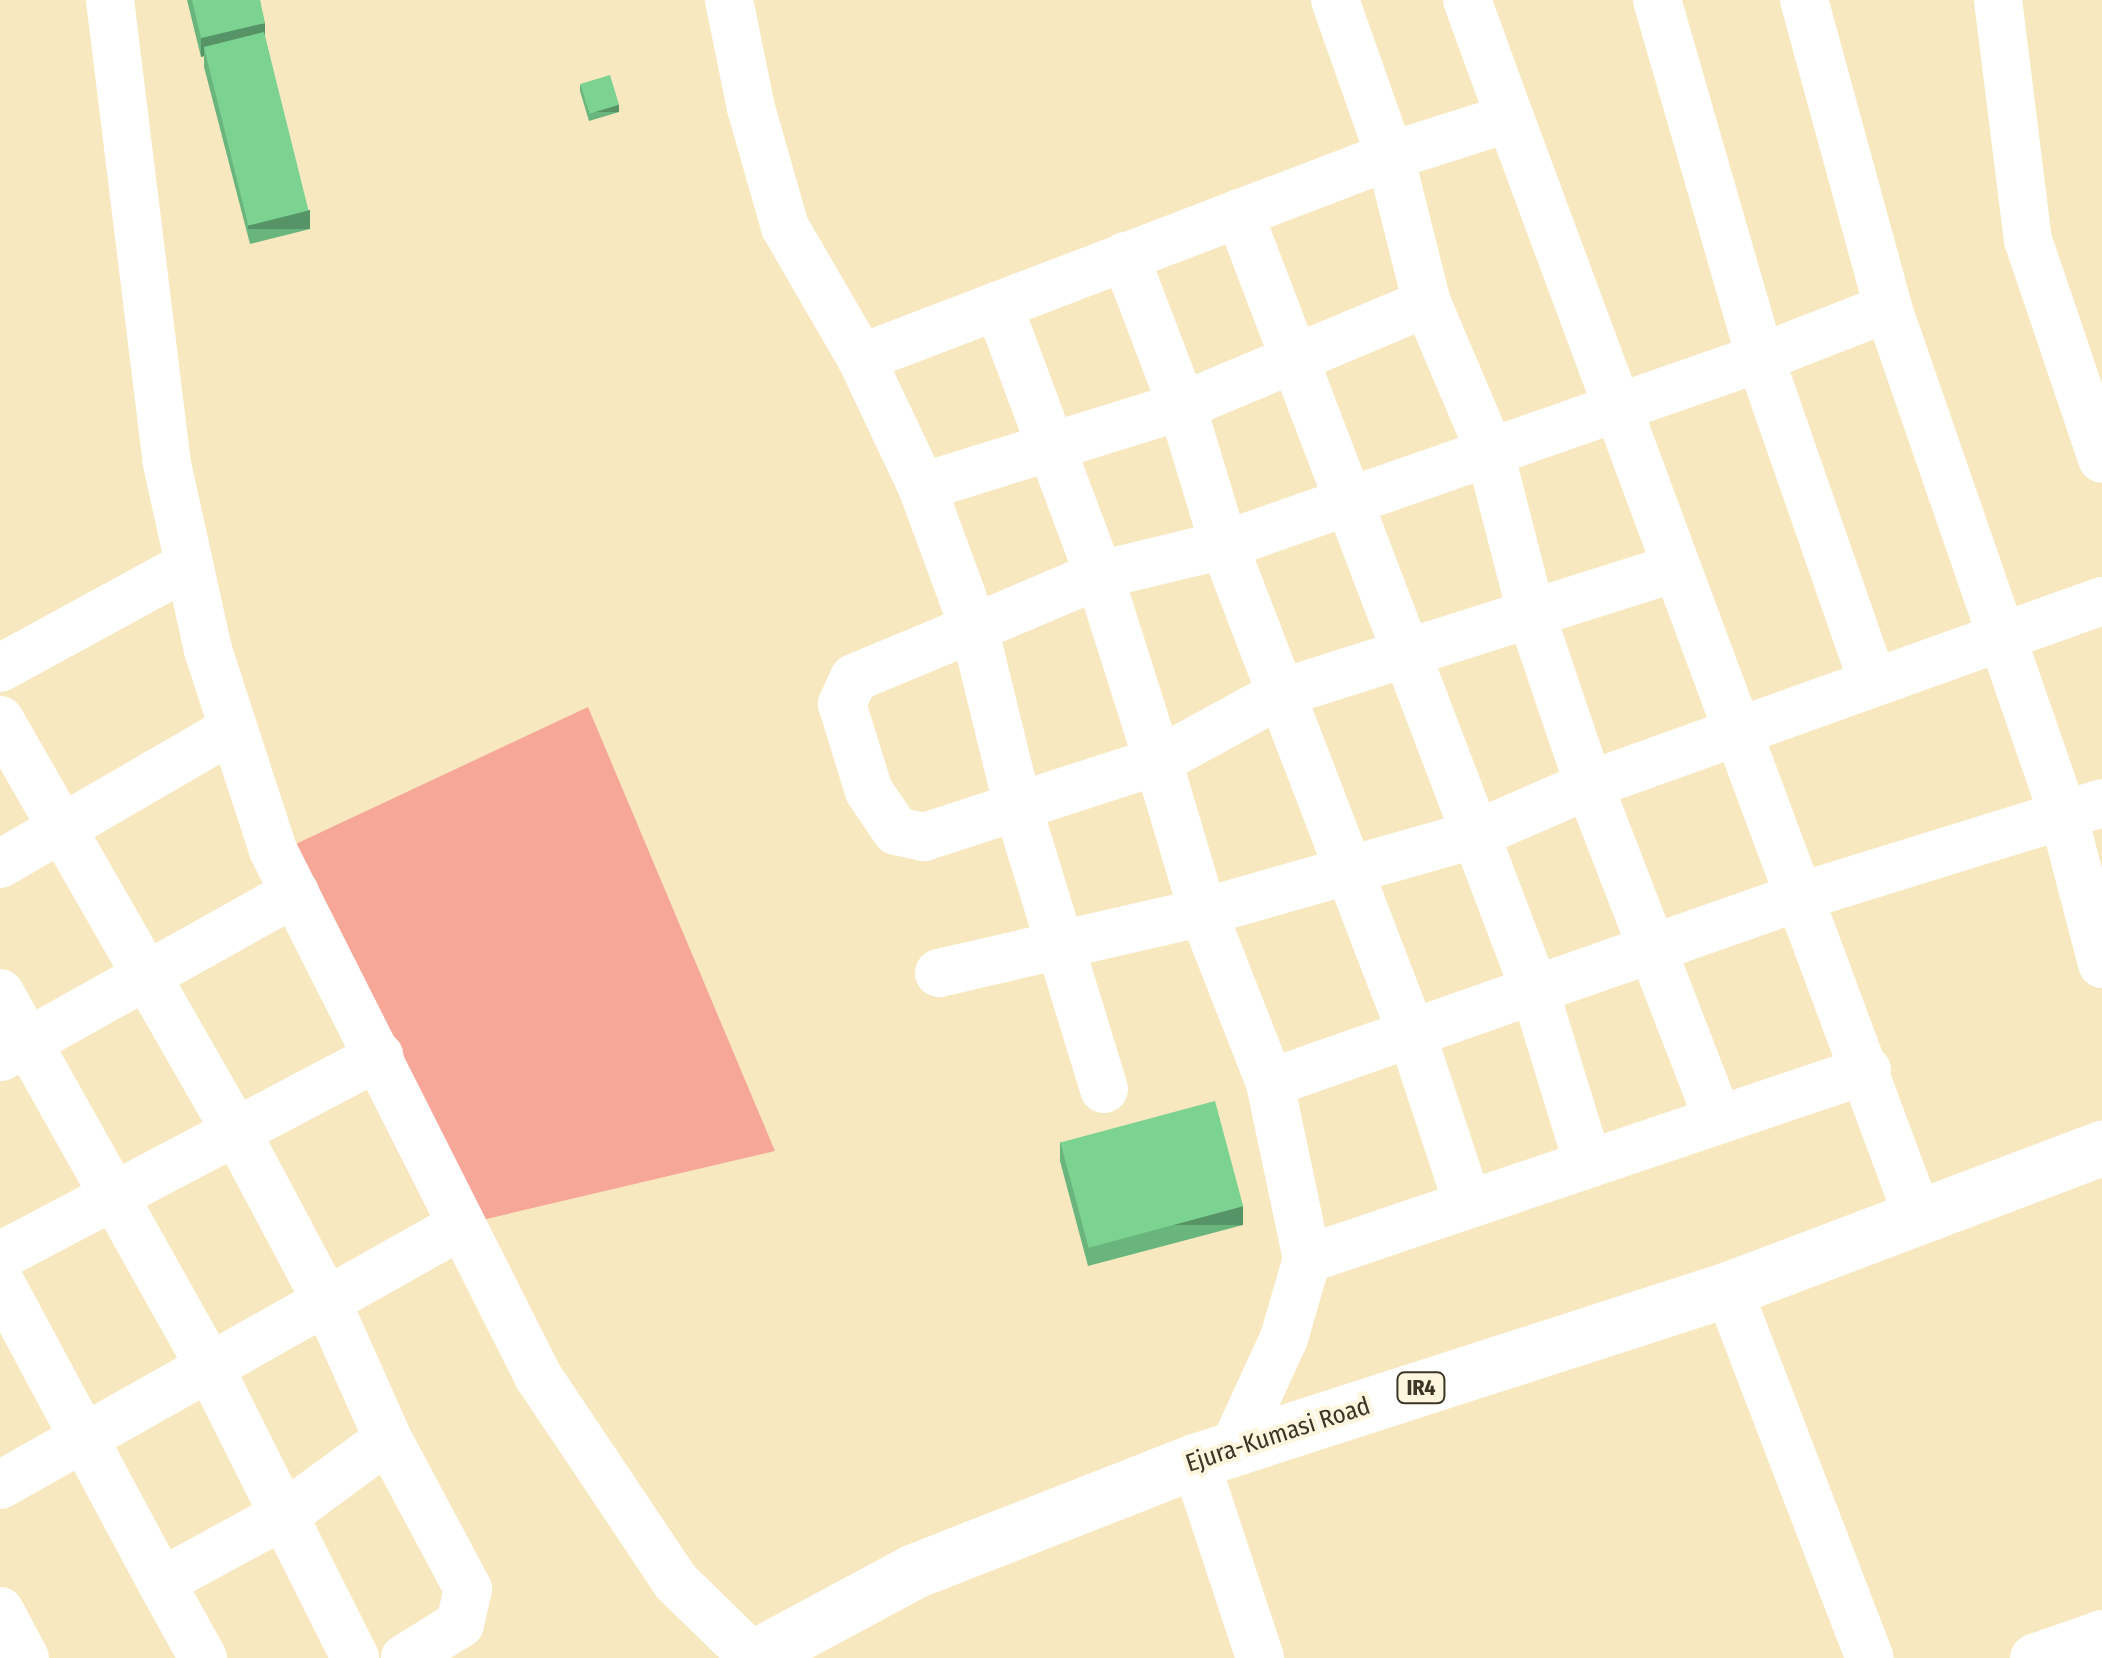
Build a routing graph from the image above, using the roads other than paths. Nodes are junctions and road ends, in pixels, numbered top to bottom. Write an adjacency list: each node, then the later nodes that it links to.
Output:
1 (110, 0): 26 (street)
2 (729, 0): 15 (street)
3 (1335, 0): 9 (street)
4 (1466, 0): 8 (street)
5 (1657, 0): 17 (street)
6 (1804, 0): 14 (street)
7 (1998, 0): 22 (street)
8 (1510, 118): 9 (street); 18 (street)
9 (1390, 156): 10 (street); 12 (street)
10 (1239, 213): 11 (street); 16 (street)
11 (1125, 256): 13 (street); 19 (street)
12 (1427, 303): 16 (street); 20 (street)
13 (998, 305): 15 (street); 21 (street)
14 (1888, 308): 17 (street); 32 (street)
15 (861, 358): 23 (street)
16 (1290, 358): 19 (street); 24 (street)
17 (1760, 358): 18 (street); 35 (street)
18 (1622, 405): 20 (street); 27 (street)
19 (1182, 406): 21 (street); 25 (street)
20 (1489, 449): 24 (street); 30 (street)
21 (1052, 450): 23 (street); 28 (street)
22 (2102, 459)
23 (922, 487): 31 (street)
24 (1349, 501): 25 (street); 33 (street)
25 (1224, 545): 28 (street); 36 (street)
26 (187, 566): 34 (street); 38 (street)
27 (1675, 568): 30 (street); 39 (street)
28 (1099, 575): 31 (street); 40 (street)
29 (2102, 601): 32 (street)
30 (1532, 617): 33 (street); 41 (street)
31 (974, 628): 42 (street); 42 (street)
32 (2006, 640): 35 (street); 43 (street)
33 (1406, 655): 36 (street); 45 (street)
34 (0, 668)
35 (1872, 680): 39 (street)
36 (1284, 692): 40 (street); 47 (street)
37 (0, 720): 44 (street)
38 (231, 730): 44 (street); 48 (street)
39 (1740, 732): 41 (street); 49 (street)
40 (1158, 761): 42 (street); 50 (street)
41 (1589, 785): 45 (street); 52 (street)
42 (1018, 807): 51 (street)
43 (2083, 809): 49 (street); 53 (street)
44 (62, 827): 46 (street); 55 (street)
45 (1474, 835): 47 (street); 56 (street)
46 (0, 864)
47 (1345, 871): 50 (street); 58 (street)
48 (295, 894): 55 (street); 60 (street)
49 (1802, 896): 52 (street); 61 (street)
50 (1203, 912): 51 (street); 62 (street)
51 (1061, 944): 54 (street); 63 (street)
52 (1654, 947): 56 (street); 64 (street)
53 (2102, 964)
54 (939, 973)
55 (150, 978): 59 (street); 65 (street)
56 (1534, 988): 58 (street); 67 (street)
57 (0, 993): 59 (street)
58 (1411, 1032): 62 (street); 69 (street)
59 (13, 1050): 68 (street)
60 (379, 1056): 65 (street); 71 (street)
61 (1867, 1070): 64 (street); 70 (street)
62 (1270, 1083): 73 (street)
63 (1104, 1089)
64 (1718, 1120): 67 (street)
65 (237, 1133): 68 (street); 76 (street)
66 (2102, 1148): 70 (main road, Ejura-Kumasi Road / IR4)
67 (1588, 1164): 69 (street)
68 (110, 1199): 72 (street); 77 (street)
69 (1468, 1204): 73 (street)
70 (1918, 1218): 75 (main road, Ejura-Kumasi Road / IR4)
71 (460, 1226): 76 (street); 88 (street)
72 (0, 1256)
73 (1307, 1258): 80 (street)
74 (0, 1282): 78 (street)
75 (1728, 1289): 80 (main road, Ejura-Kumasi Road / IR4); 90 (street)
76 (327, 1302): 77 (street); 79 (street)
77 (209, 1366): 78 (street); 82 (street)
78 (86, 1432): 81 (street); 83 (street)
79 (388, 1439): 82 (street); 87 (street)
80 (1214, 1455): 88 (main road, Ejura-Kumasi Road / IR4); 89 (street)
81 (0, 1485)
82 (286, 1514): 83 (street); 86 (street)
83 (161, 1582): 85 (street)
84 (2102, 1634): 91 (street)
85 (203, 1658)
86 (355, 1658)
87 (405, 1658)
88 (753, 1658)
89 (1260, 1658)
90 (1870, 1658)
91 (2034, 1658)

